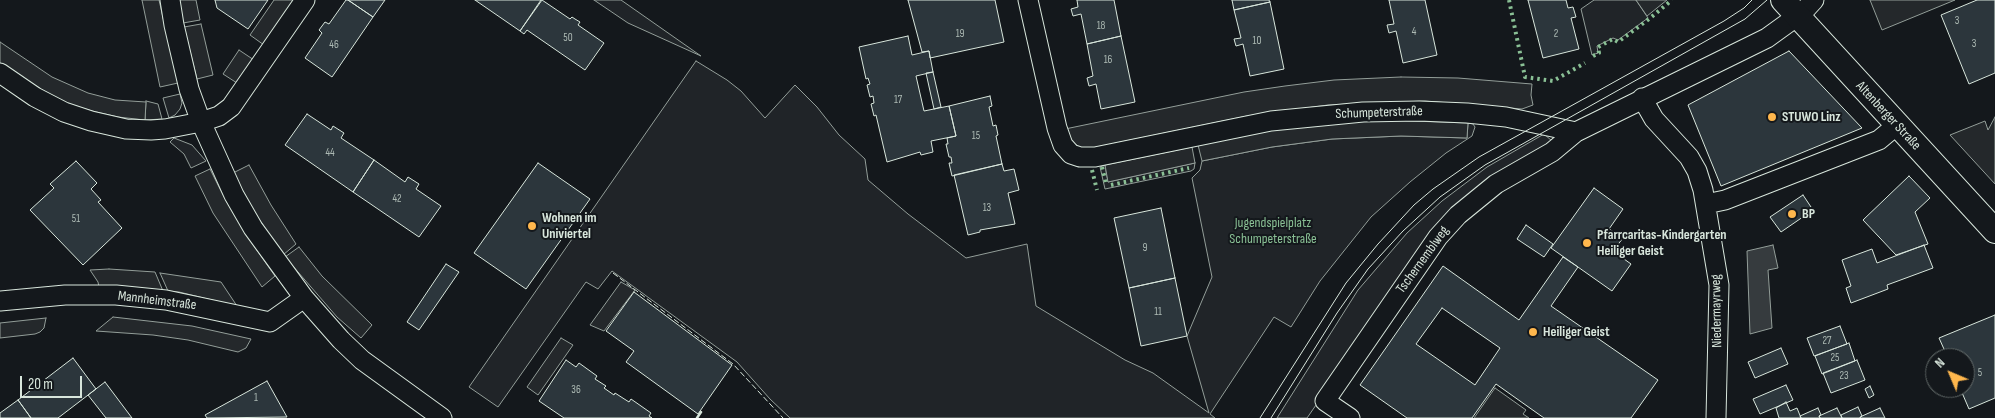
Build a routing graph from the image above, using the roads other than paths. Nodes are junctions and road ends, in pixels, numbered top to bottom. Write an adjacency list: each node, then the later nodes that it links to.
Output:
1 (170, 0): 8 (street)
2 (305, 0): 8 (street)
3 (1028, 0): 10 (street, Schumpeterstraße)
4 (1814, 0): 5 (street)
5 (1790, 8): 7 (street); 9 (street, Altenberger Straße)
6 (0, 73): 8 (street)
7 (1642, 98): 10 (street); 11 (street, Niedermayrweg)
8 (201, 122): 13 (street)
9 (1897, 125): 11 (street); 12 (street, Altenberger Straße)
10 (1576, 132): 16 (street, Tschernemblweg)
11 (1706, 204): 17 (street, Niedermayrweg)
12 (1995, 231)
13 (304, 298): 14 (street, Mannheimstraße); 15 (street)
14 (0, 301)
15 (442, 418)
16 (1350, 418)
17 (1716, 418)

